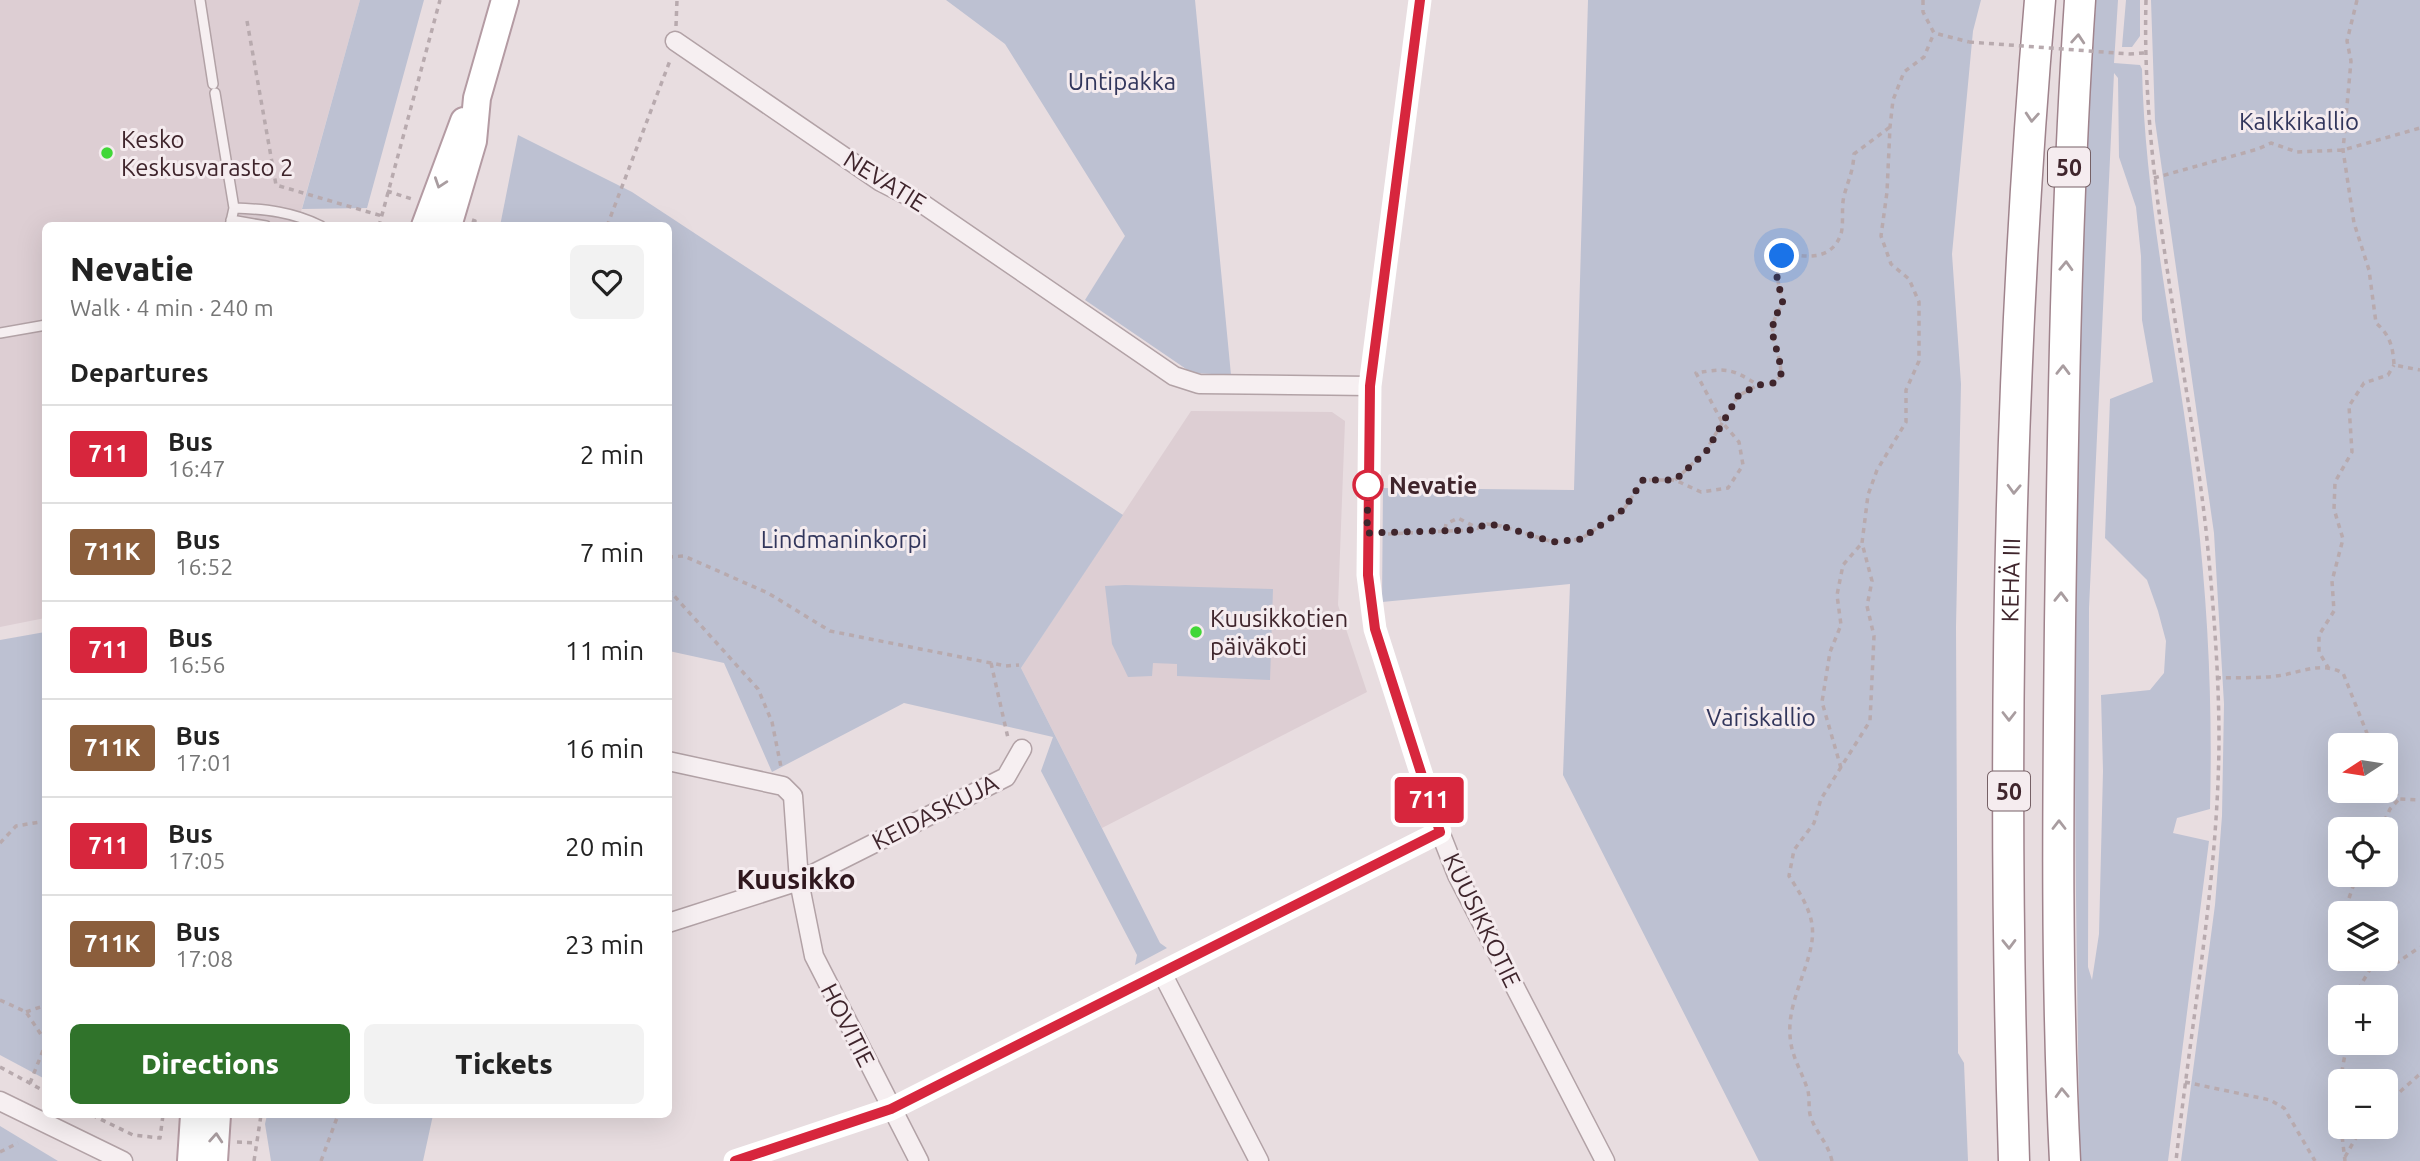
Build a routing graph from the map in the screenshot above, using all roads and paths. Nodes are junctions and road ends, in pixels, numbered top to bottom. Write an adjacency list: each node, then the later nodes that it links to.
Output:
1 (200, 0): 20 (lane)
2 (440, 0): 21 (path)
3 (505, 0): 15 (main road)
4 (677, 0): 13 (path)
5 (1420, 0): 33 (street, KUUSIKKOTIE)
6 (1923, 0): 12 (path)
7 (2040, 0): 96 (highway, KEHÄ III / 50, one-way to 96)
8 (2080, 0): 97 (highway, KEHÄ III / 50, one-way to 8)
9 (2146, 0): 14 (path)
10 (2357, 0): 18 (path)
11 (247, 21): 21 (path)
12 (1934, 33): 14 (path, bridge); 16 (path)
13 (675, 41): 27 (path); 33 (street, NEVATIE)
14 (2144, 53): 19 (path)
15 (477, 98): 25 (main road, one-way to 25); 26 (main road)
16 (1890, 127): 32 (path); 39 (path)
17 (2420, 128): 18 (path)
18 (2343, 150): 19 (path); 30 (path)
19 (2154, 178): 45 (path)
20 (234, 208): 22 (lane); 23 (lane)
21 (382, 216): 24 (path)
22 (231, 222)
23 (311, 222)
24 (380, 222)
25 (426, 222)
26 (449, 222)
27 (609, 222)
28 (42, 326): 29 (lane)
29 (0, 333)
30 (2394, 365): 31 (path); 44 (path)
31 (2420, 370)
32 (1758, 385): 34 (path); 34 (path)
33 (1370, 386): 38 (street, KUUSIKKOTIE)
34 (1722, 422): 35 (path); 35 (path)
35 (1675, 480): 37 (path)
36 (1445, 529): 37 (path); 37 (path); 38 (path)
37 (1479, 529)
38 (1367, 533): 55 (street, KUUSIKKOTIE)
39 (1862, 543): 49 (path); 49 (path)
40 (672, 557): 42 (path)
41 (672, 593): 50 (path)
42 (991, 663): 43 (path); 47 (path)
43 (1019, 665)
44 (2329, 669): 45 (path); 46 (path)
45 (2216, 678): 69 (path)
46 (2367, 733)
47 (1019, 754): 57 (street, KEIDASKUJA)
48 (672, 762): 50 (street)
49 (1842, 768): 95 (path)
50 (783, 786): 57 (street, HOVITIE)
51 (2399, 799): 52 (path); 53 (path)
52 (2420, 800)
53 (2386, 817)
54 (42, 822): 56 (path)
55 (1440, 832): 61 (street); 94 (street, KUUSIKKOTIE)
56 (0, 844)
57 (799, 881): 58 (street, KEIDASKUJA); 74 (street, HOVITIE)
58 (672, 922)
59 (2420, 947): 60 (path)
60 (2398, 962)
61 (1163, 973): 74 (street); 93 (street)
62 (0, 1000): 64 (path)
63 (42, 1006): 64 (path)
64 (26, 1012): 65 (path)
65 (42, 1037)
66 (42, 1053): 70 (path)
67 (0, 1067): 70 (path)
68 (2420, 1074): 72 (path)
69 (2185, 1082): 98 (path); 99 (path)
70 (30, 1083): 71 (path)
71 (42, 1090)
72 (2398, 1093)
73 (0, 1101): 86 (street)
74 (891, 1109): 91 (street); 92 (street, HOVITIE)
75 (98, 1118): 76 (path)
76 (163, 1118)
77 (194, 1118): 87 (main road)
78 (217, 1118): 88 (main road, one-way to 78)
79 (261, 1118): 89 (path)
80 (337, 1118): 90 (path)
81 (2343, 1139): 85 (path)
82 (2356, 1139): 85 (path)
83 (18, 1143): 84 (path)
84 (0, 1152)
85 (2345, 1159)
86 (123, 1161)
87 (191, 1161)
88 (214, 1161)
89 (254, 1161)
90 (321, 1161)
91 (735, 1161)
92 (919, 1161)
93 (1259, 1161)
94 (1605, 1161)
95 (1832, 1161)
96 (2014, 1161)
97 (2065, 1161)
98 (2176, 1161)
99 (2315, 1161)

